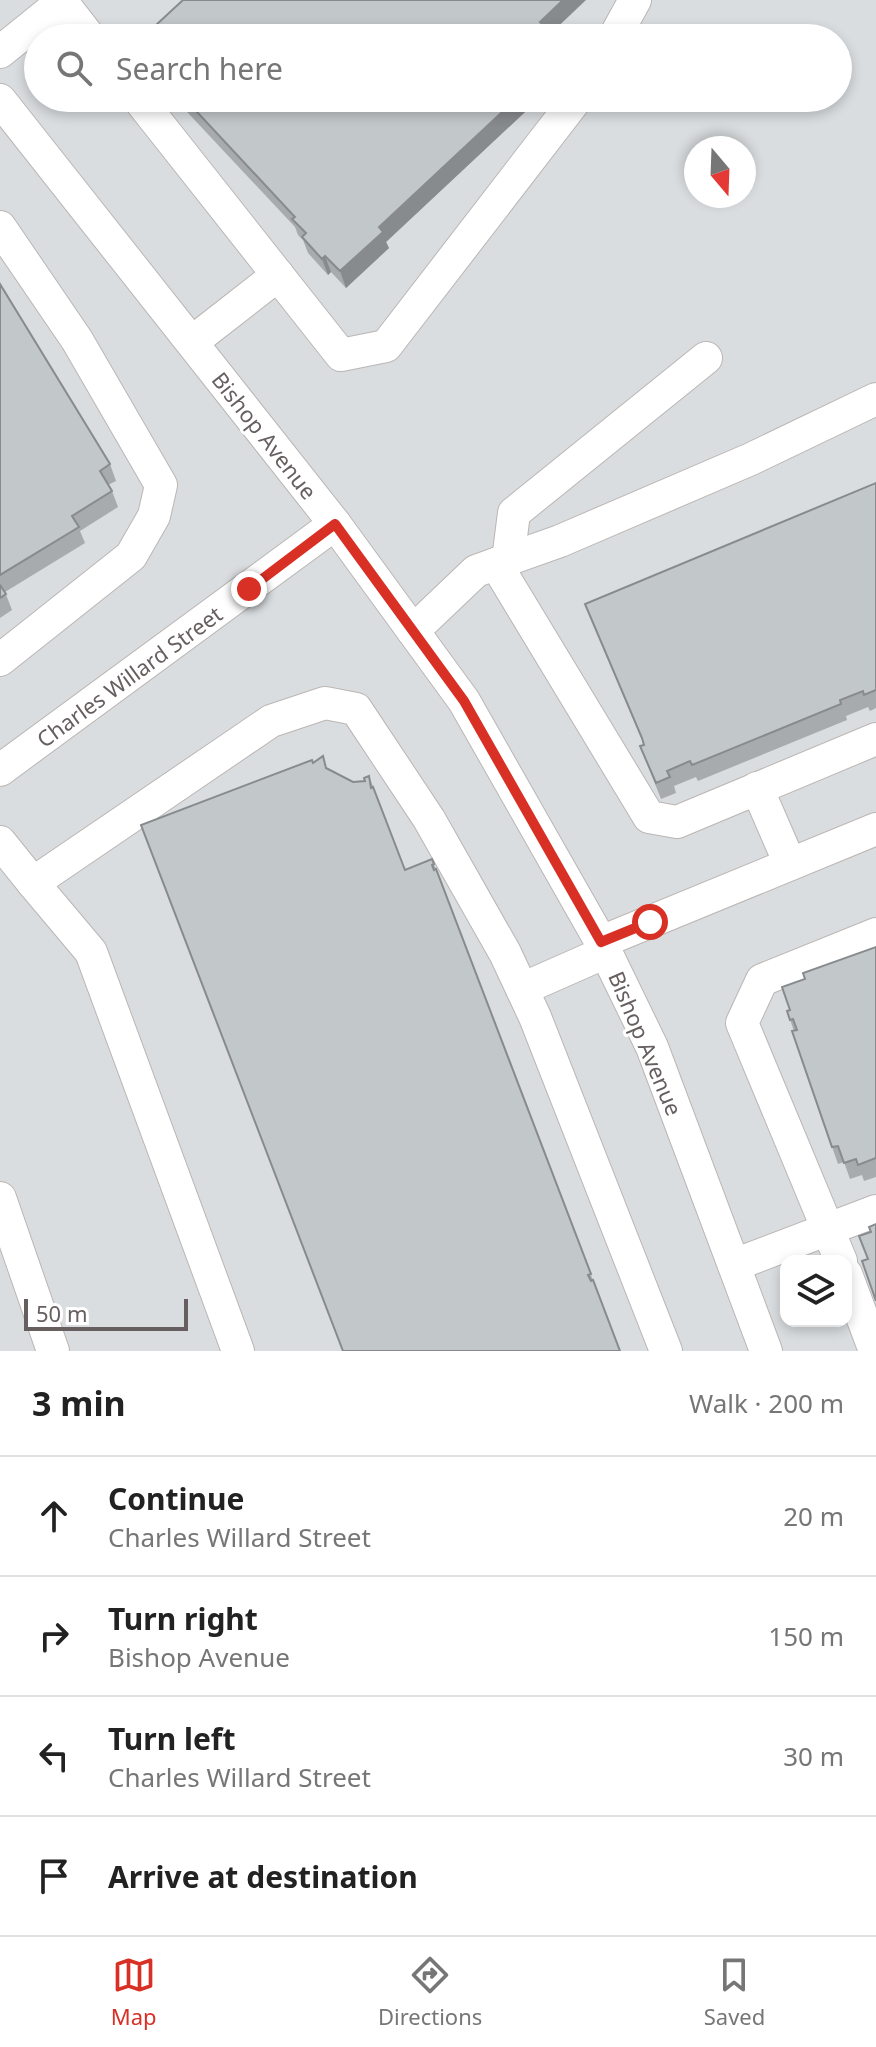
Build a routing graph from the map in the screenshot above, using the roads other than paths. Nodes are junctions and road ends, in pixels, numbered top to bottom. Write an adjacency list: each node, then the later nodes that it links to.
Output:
1 (635, 0): 5 (street)
2 (63, 1): 3 (street); 4 (street)
3 (35, 24)
4 (80, 24)
5 (622, 24)
6 (24, 33): 7 (street)
7 (0, 52)
8 (0, 100): 11 (street, Bishop Avenue)
9 (149, 112): 13 (street)
10 (566, 112): 13 (street)
11 (12, 139): 14 (street, Bishop Avenue)
12 (0, 227): 20 (street)
13 (278, 275): 14 (street)
14 (192, 342): 17 (street, Bishop Avenue)
15 (706, 358): 18 (street)
16 (876, 399): 18 (street)
17 (335, 524): 19 (street, Bishop Avenue); 22 (street, Charles Willard Street)
18 (502, 562): 19 (street); 23 (street)
19 (413, 631): 29 (street, Bishop Avenue)
20 (0, 660)
21 (876, 739): 23 (street)
22 (0, 770)
23 (757, 788): 26 (street)
24 (876, 829): 26 (street)
25 (0, 842): 27 (street)
26 (790, 864): 29 (street)
27 (33, 883): 30 (street); 38 (street)
28 (876, 934): 33 (street)
29 (604, 947): 30 (street); 35 (street, Bishop Avenue)
30 (522, 989): 39 (street)
31 (0, 1198): 37 (street)
32 (876, 1211): 33 (street)
33 (829, 1228): 34 (street); 35 (street)
34 (839, 1255)
35 (734, 1265): 40 (street, Bishop Avenue)
36 (852, 1290): 41 (street)
37 (53, 1351)
38 (238, 1351)
39 (666, 1351)
40 (766, 1351)
41 (875, 1351)

